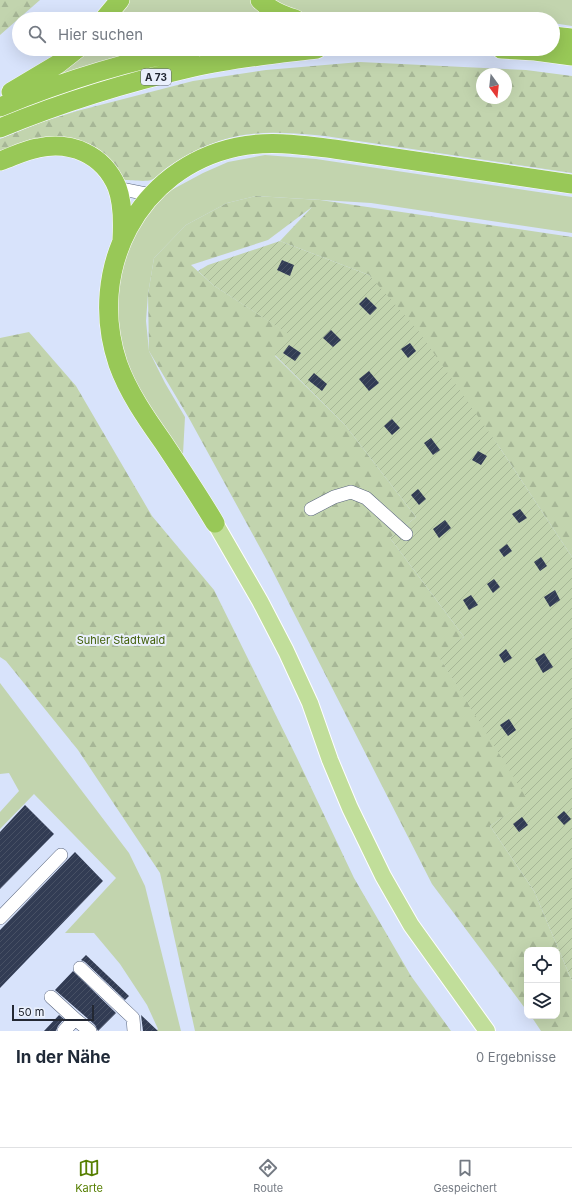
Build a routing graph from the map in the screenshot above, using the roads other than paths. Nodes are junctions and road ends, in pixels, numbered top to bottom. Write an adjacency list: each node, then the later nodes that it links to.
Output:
1 (120, 0): 3 (highway)
2 (260, 0): 4 (highway)
3 (110, 12)
4 (275, 12)
5 (560, 37): 6 (highway)
6 (572, 38)
7 (560, 54): 11 (highway)
8 (68, 56): 12 (highway)
9 (163, 56): 13 (highway, A 73)
10 (259, 56): 14 (highway, A 73)
11 (572, 56)
12 (0, 99)
13 (0, 107)
14 (0, 128)
15 (0, 161): 17 (highway)
16 (572, 184): 18 (highway)
17 (117, 188): 18 (lane); 19 (highway)
18 (152, 195): 19 (highway)
19 (122, 239): 21 (highway)
20 (311, 509): 22 (lane)
21 (215, 523): 31 (main road)
22 (406, 534)
23 (61, 855): 24 (lane)
24 (0, 918)
25 (80, 968): 30 (lane)
26 (51, 997): 27 (lane)
27 (75, 1019): 28 (lane); 29 (lane)
28 (64, 1031)
29 (90, 1031)
30 (134, 1031)
31 (487, 1031)

